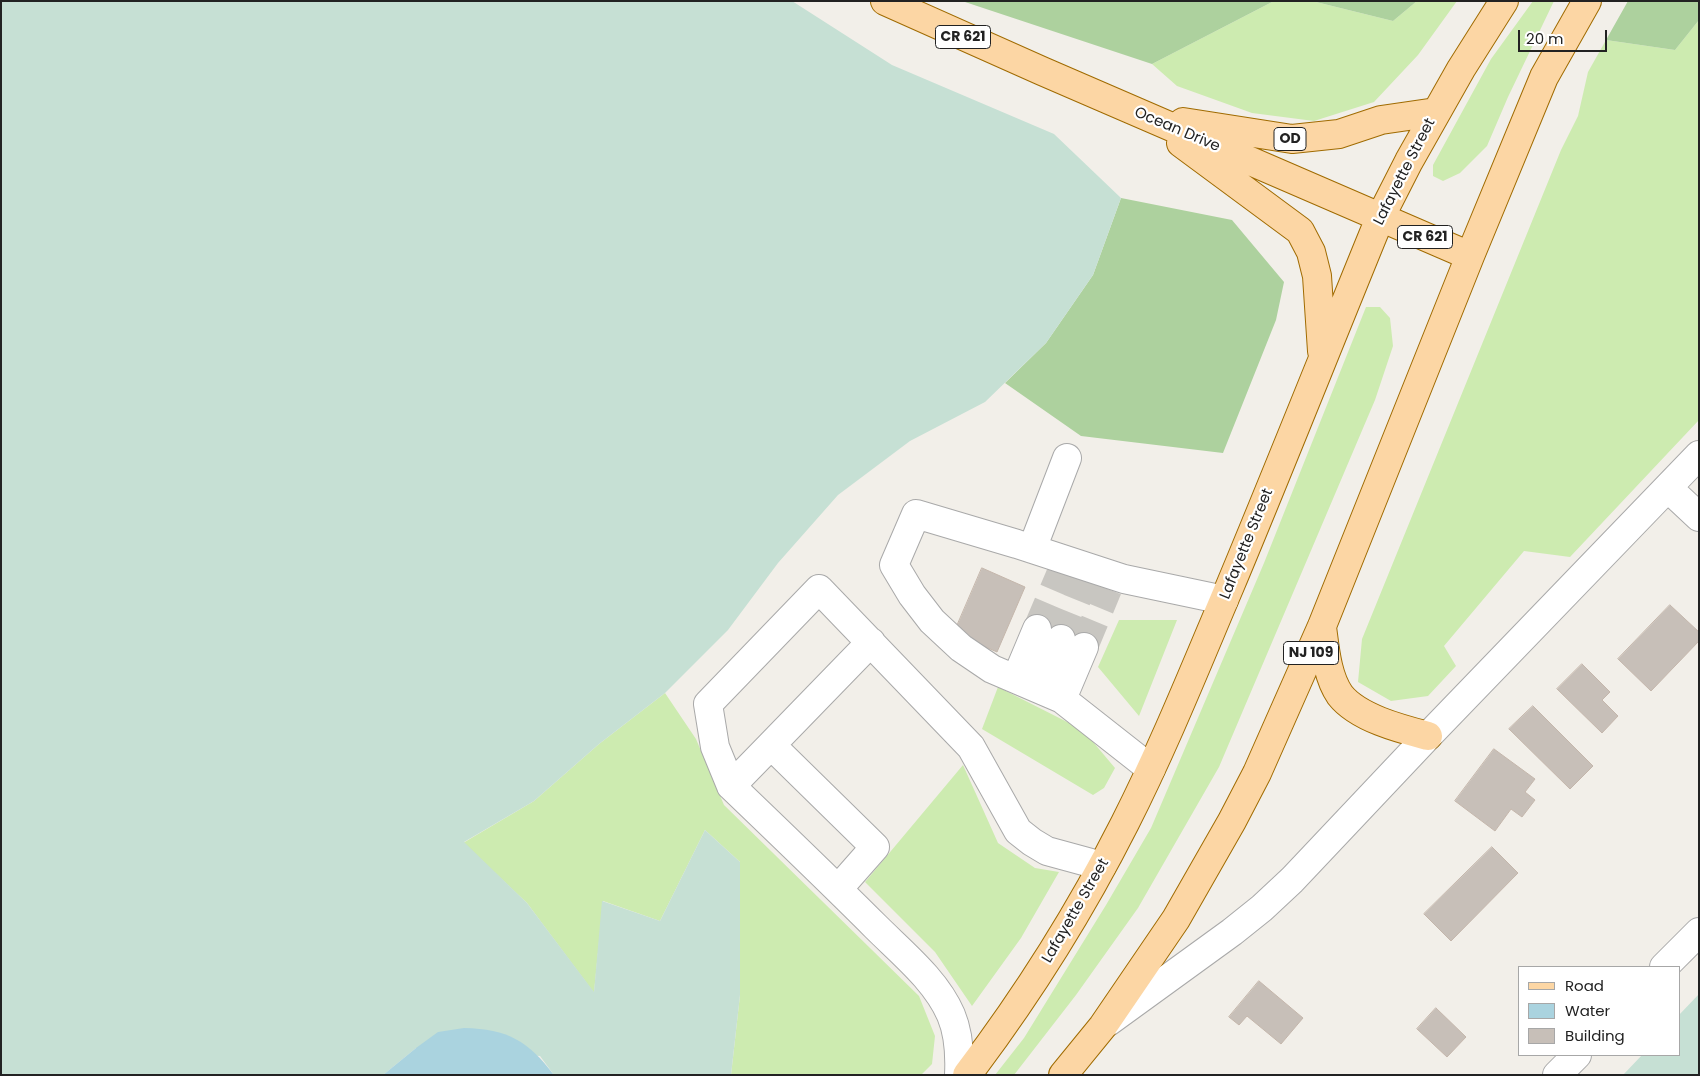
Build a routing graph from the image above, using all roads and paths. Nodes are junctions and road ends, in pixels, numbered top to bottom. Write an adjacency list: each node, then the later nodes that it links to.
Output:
1 (885, 1): 5 (main road, Ocean Drive / CR 621)
2 (1504, 1): 4 (main road, Lafayette Street)
3 (1587, 1): 7 (main road, NJ 109)
4 (1436, 112): 5 (main road, OD); 6 (main road, Lafayette Street)
5 (1142, 115): 6 (main road, Ocean Drive / CR 621); 8 (main road)
6 (1380, 218): 7 (main road, Ocean Drive / CR 621); 8 (main road, Lafayette Street)
7 (1470, 256): 15 (main road, NJ 109)
8 (1322, 358): 14 (main road, Lafayette Street)
9 (1699, 455): 11 (street)
10 (1067, 458): 13 (street)
11 (1668, 488): 12 (street); 18 (street)
12 (1699, 517)
13 (1032, 549): 14 (street); 17 (street)
14 (1224, 600): 20 (main road, Lafayette Street)
15 (1322, 626): 18 (main road); 26 (main road, NJ 109)
16 (871, 642): 19 (street); 21 (street); 22 (street)
17 (1039, 689): 17 (street); 20 (street)
18 (1428, 736): 26 (street)
19 (771, 745): 21 (street); 23 (street)
20 (1151, 769): 22 (main road, Lafayette Street)
21 (731, 786): 23 (street)
22 (1102, 866): 29 (main road, Lafayette Street)
23 (838, 889): 28 (street)
24 (1699, 932): 25 (street)
25 (1665, 966)
26 (1103, 1026): 30 (main road, NJ 109)
27 (1576, 1056): 31 (street)
28 (959, 1075)
29 (967, 1075)
30 (1063, 1075)
31 (1557, 1075)

